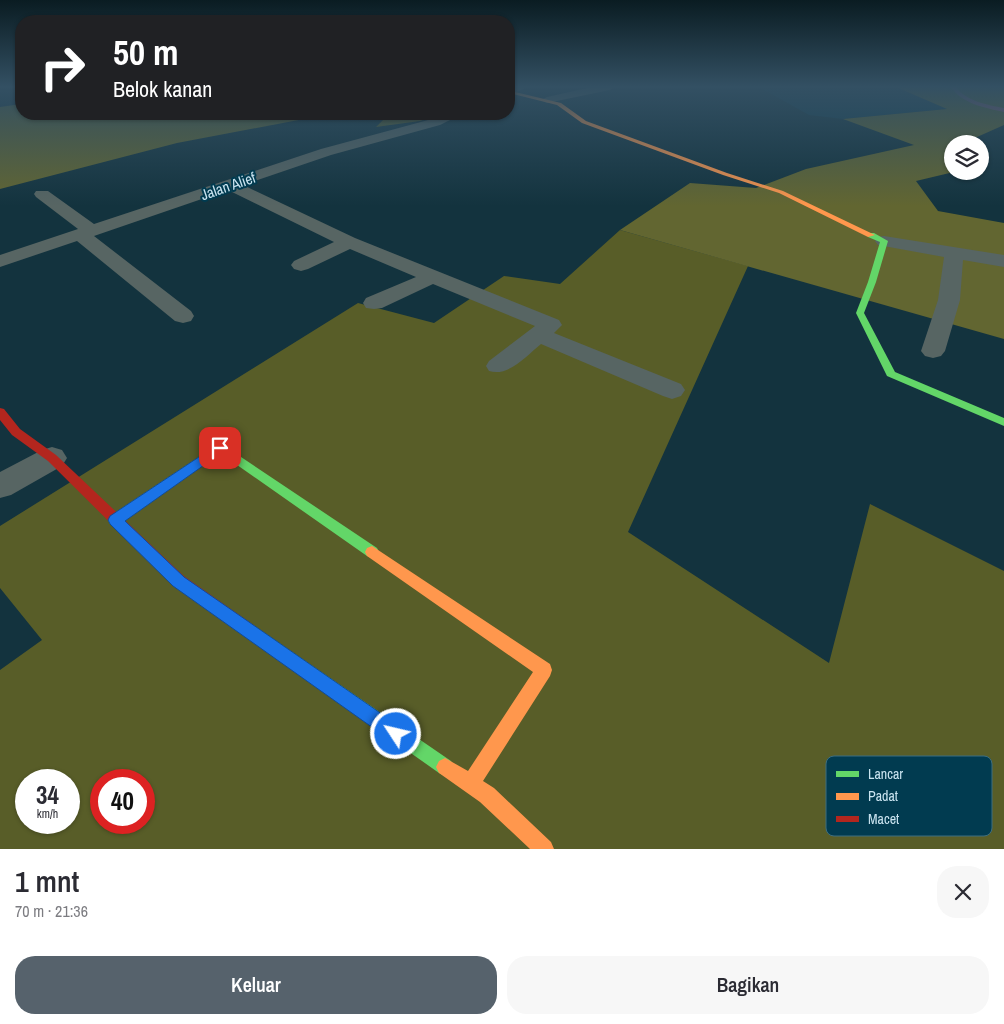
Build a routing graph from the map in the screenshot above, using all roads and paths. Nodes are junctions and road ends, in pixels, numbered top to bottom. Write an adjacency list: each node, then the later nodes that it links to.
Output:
1 (419, 127): 3 (street, Jalan Alief)
2 (597, 127): 6 (street)
3 (231, 185): 5 (street, Jalan Alief); 7 (street)
4 (42, 194): 5 (street)
5 (87, 233): 9 (street, Jalan Alief); 14 (street)
6 (884, 241): 8 (street); 20 (street)
7 (349, 242): 11 (street); 12 (street)
8 (954, 253): 10 (street); 16 (street)
9 (0, 261)
10 (1004, 261)
11 (301, 265)
12 (432, 277): 13 (street); 15 (street)
13 (374, 303)
14 (183, 316)
15 (538, 335): 17 (street); 18 (street)
16 (933, 352)
17 (498, 366)
18 (672, 390)
19 (0, 412): 21 (street)
20 (1004, 422)
21 (52, 458): 22 (street); 23 (street)
22 (0, 486)
23 (115, 520): 24 (street); 24 (street)
24 (470, 785): 25 (street)
25 (544, 849)

